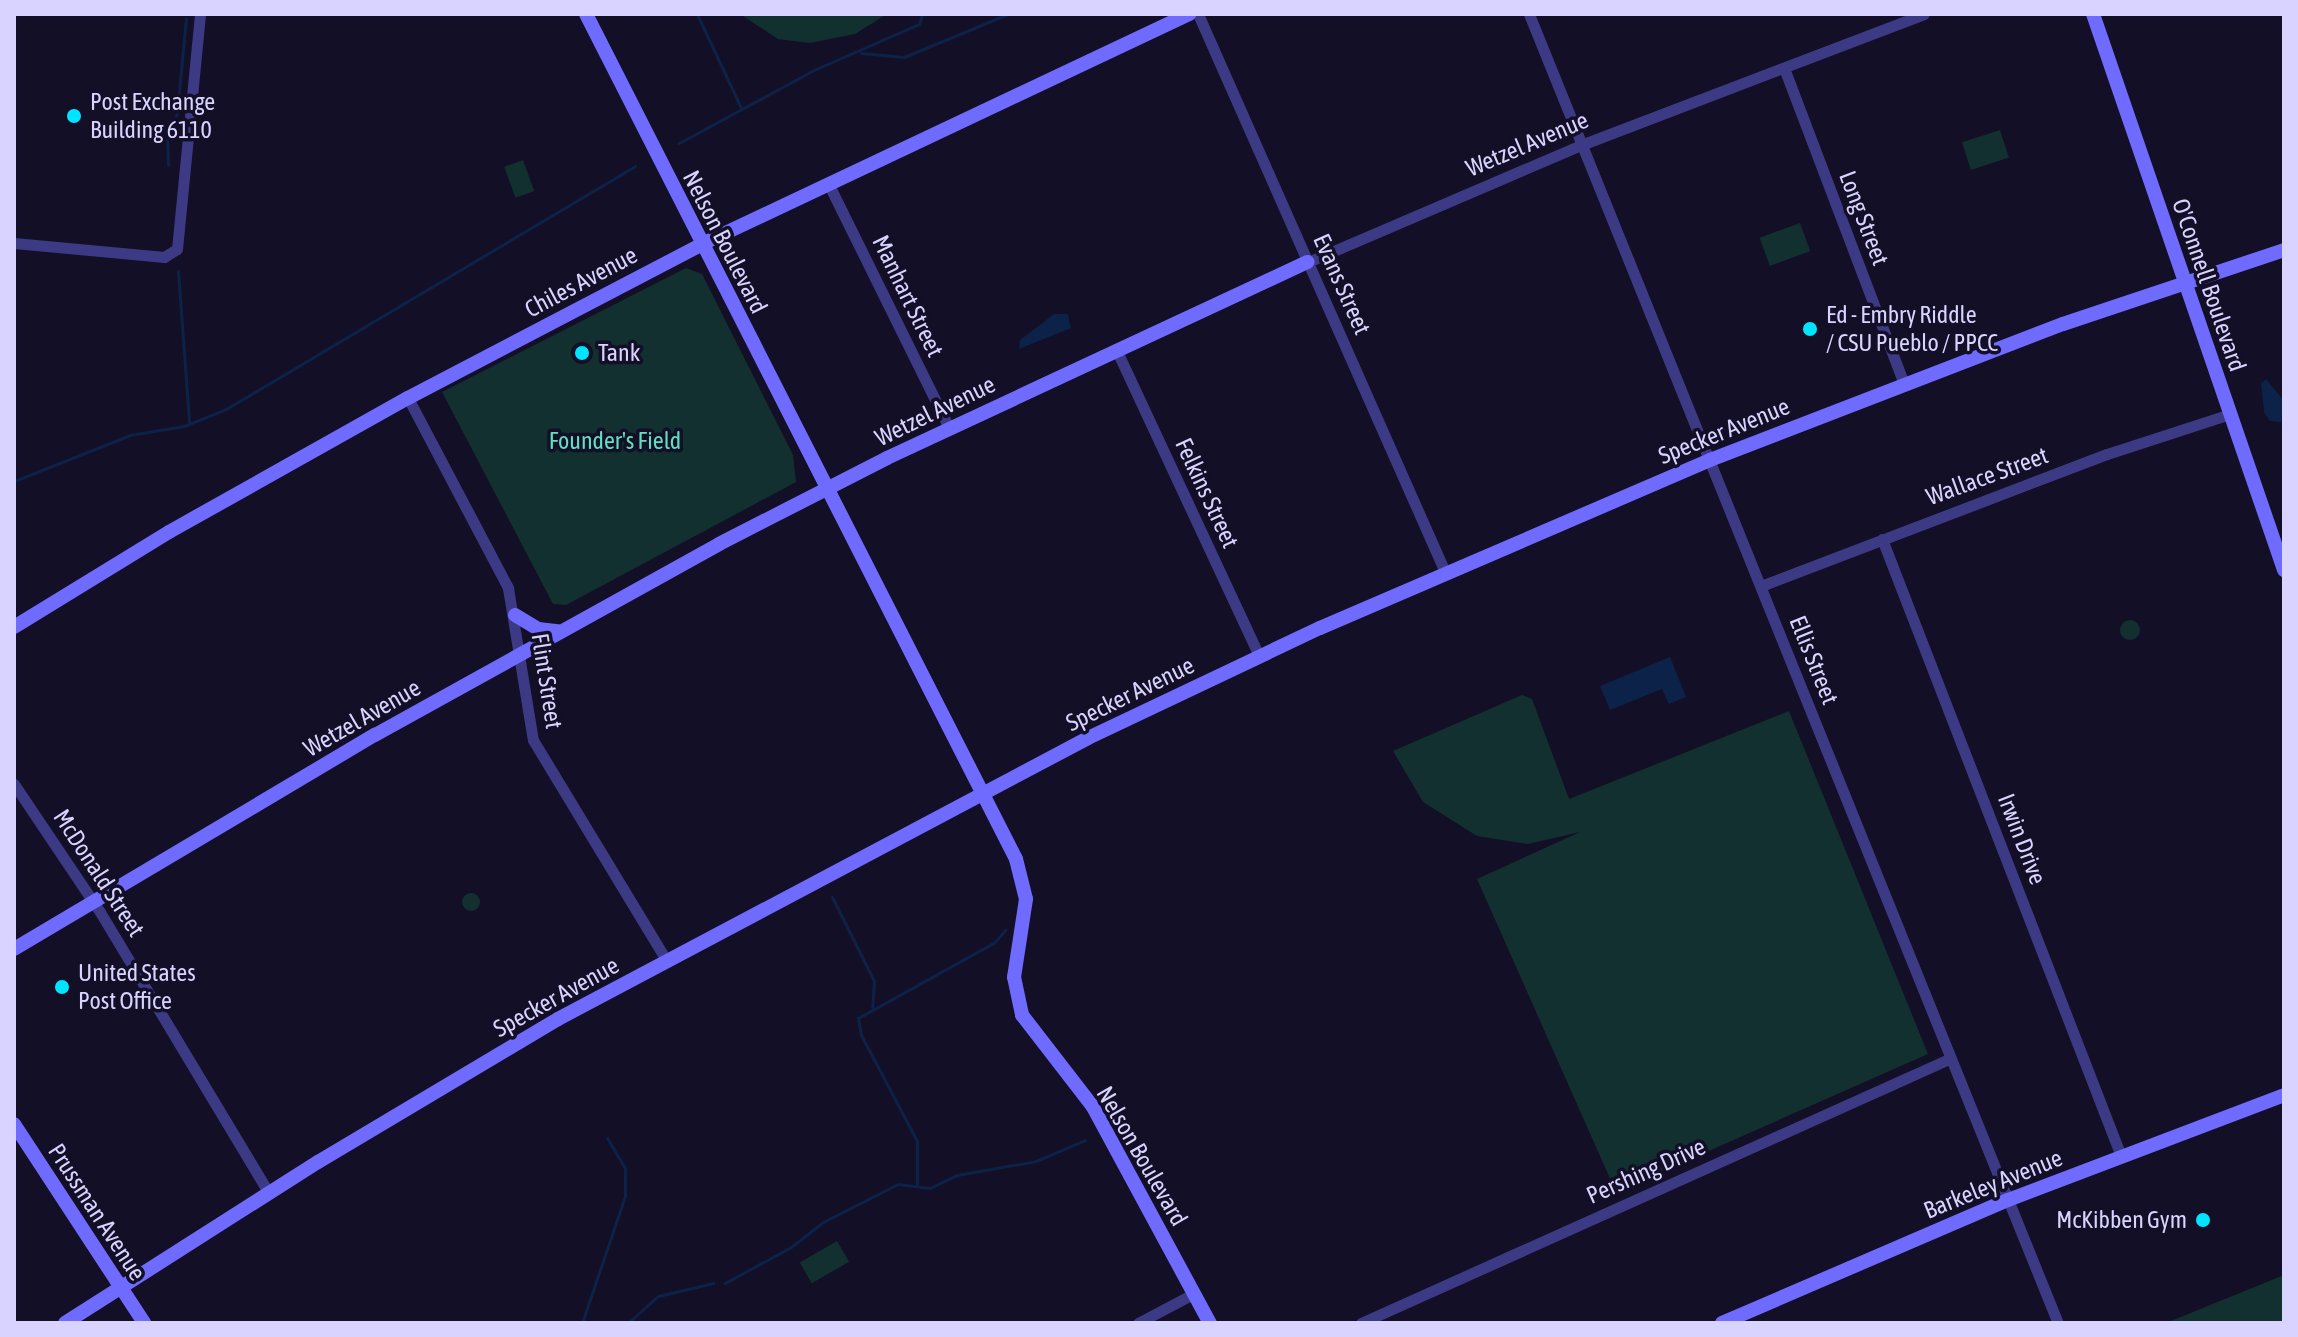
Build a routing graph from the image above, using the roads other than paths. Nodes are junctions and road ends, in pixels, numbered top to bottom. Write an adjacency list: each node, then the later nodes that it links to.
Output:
1 (200, 14): 11 (street)
2 (586, 14): 12 (street, Nelson Boulevard)
3 (1189, 14): 10 (street, Chiles Avenue)
4 (1198, 14): 14 (street, Evans Street)
5 (1529, 14): 9 (street, Ellis Street)
6 (1924, 14): 8 (street, Wetzel Avenue)
7 (2093, 14): 15 (street, O'Connell Boulevard)
8 (1784, 68): 9 (street, Wetzel Avenue); 17 (street, Long Street)
9 (1581, 145): 14 (street, Wetzel Avenue); 21 (street, Ellis Street)
10 (828, 183): 12 (street, Chiles Avenue); 20 (street, Manhart Street)
11 (14, 243)
12 (702, 244): 18 (street, Chiles Avenue); 22 (street, Nelson Boulevard)
13 (2284, 250): 15 (street, Specker Avenue)
14 (1308, 262): 16 (street, Wetzel Avenue); 25 (street, Evans Street)
15 (2186, 284): 17 (street, Specker Avenue); 19 (street, O'Connell Boulevard)
16 (1116, 349): 20 (street, Wetzel Avenue); 31 (street, Felkins Street)
17 (1904, 384): 21 (street, Specker Avenue)
18 (408, 398): 27 (street, Flint Street); 28 (street, Chiles Avenue)
19 (2230, 414): 23 (street, Wallace Street); 24 (street, O'Connell Boulevard)
20 (949, 428): 22 (street, Wetzel Avenue)
21 (1710, 460): 25 (street, Specker Avenue); 26 (street, Ellis Street)
22 (826, 489): 29 (street, Wetzel Avenue); 33 (street, Nelson Boulevard)
23 (1882, 539): 26 (street, Wallace Street); 40 (street, Irwin Drive)
24 (2284, 570)
25 (1445, 572): 31 (street, Specker Avenue)
26 (1761, 586): 37 (street, Ellis Street)
27 (515, 615): 29 (street); 30 (street, Flint Street)
28 (14, 627)
29 (558, 631): 30 (street, Wetzel Avenue)
30 (519, 652): 34 (street, Wetzel Avenue); 36 (street, Flint Street)
31 (1259, 656): 33 (street, Specker Avenue)
32 (14, 784): 34 (street, McDonald Street)
33 (980, 792): 36 (street, Specker Avenue); 44 (street, Nelson Boulevard)
34 (91, 902): 35 (street, Wetzel Avenue); 41 (street, McDonald Street)
35 (14, 949)
36 (666, 960): 41 (street, Specker Avenue)
37 (1949, 1059): 42 (street, Ellis Street); 49 (street, Pershing Drive)
38 (2284, 1095): 40 (street, Barkeley Avenue)
39 (14, 1124): 43 (street, Prussman Avenue)
40 (2121, 1156): 42 (street, Barkeley Avenue)
41 (269, 1193): 43 (street, Specker Avenue)
42 (2008, 1200): 50 (street, Barkeley Avenue); 51 (street, Ellis Street)
43 (119, 1287): 45 (street, Specker Avenue); 46 (street, Prussman Avenue)
44 (1195, 1293): 47 (street); 48 (street, Nelson Boulevard)
45 (65, 1323)
46 (144, 1323)
47 (1138, 1323)
48 (1210, 1323)
49 (1361, 1323)
50 (1722, 1323)
51 (2058, 1323)

